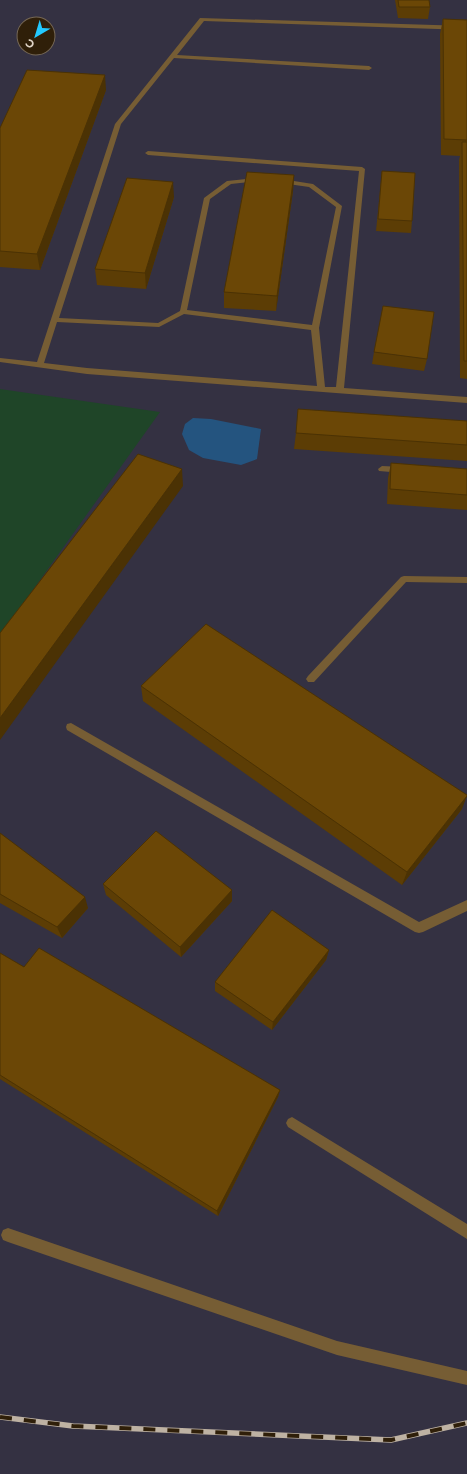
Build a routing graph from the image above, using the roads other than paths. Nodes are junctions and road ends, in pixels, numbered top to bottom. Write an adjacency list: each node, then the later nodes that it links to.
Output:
1 (467, 28): 2 (lane)
2 (172, 56): 3 (lane); 6 (lane)
3 (369, 68)
4 (148, 153): 11 (lane)
5 (183, 312): 6 (lane); 7 (lane); 7 (lane)
6 (55, 320): 9 (lane)
7 (315, 328): 10 (lane)
8 (0, 360): 9 (lane)
9 (40, 365): 10 (lane)
10 (321, 389): 11 (lane)
11 (340, 390): 12 (lane)
12 (467, 400)
13 (382, 469): 14 (lane)
14 (413, 471)
15 (467, 580): 16 (lane)
16 (311, 679)
17 (71, 727): 18 (lane)
18 (467, 905)
19 (292, 1123): 20 (lane)
20 (467, 1232)
21 (8, 1235): 22 (lane)
22 (467, 1378)

